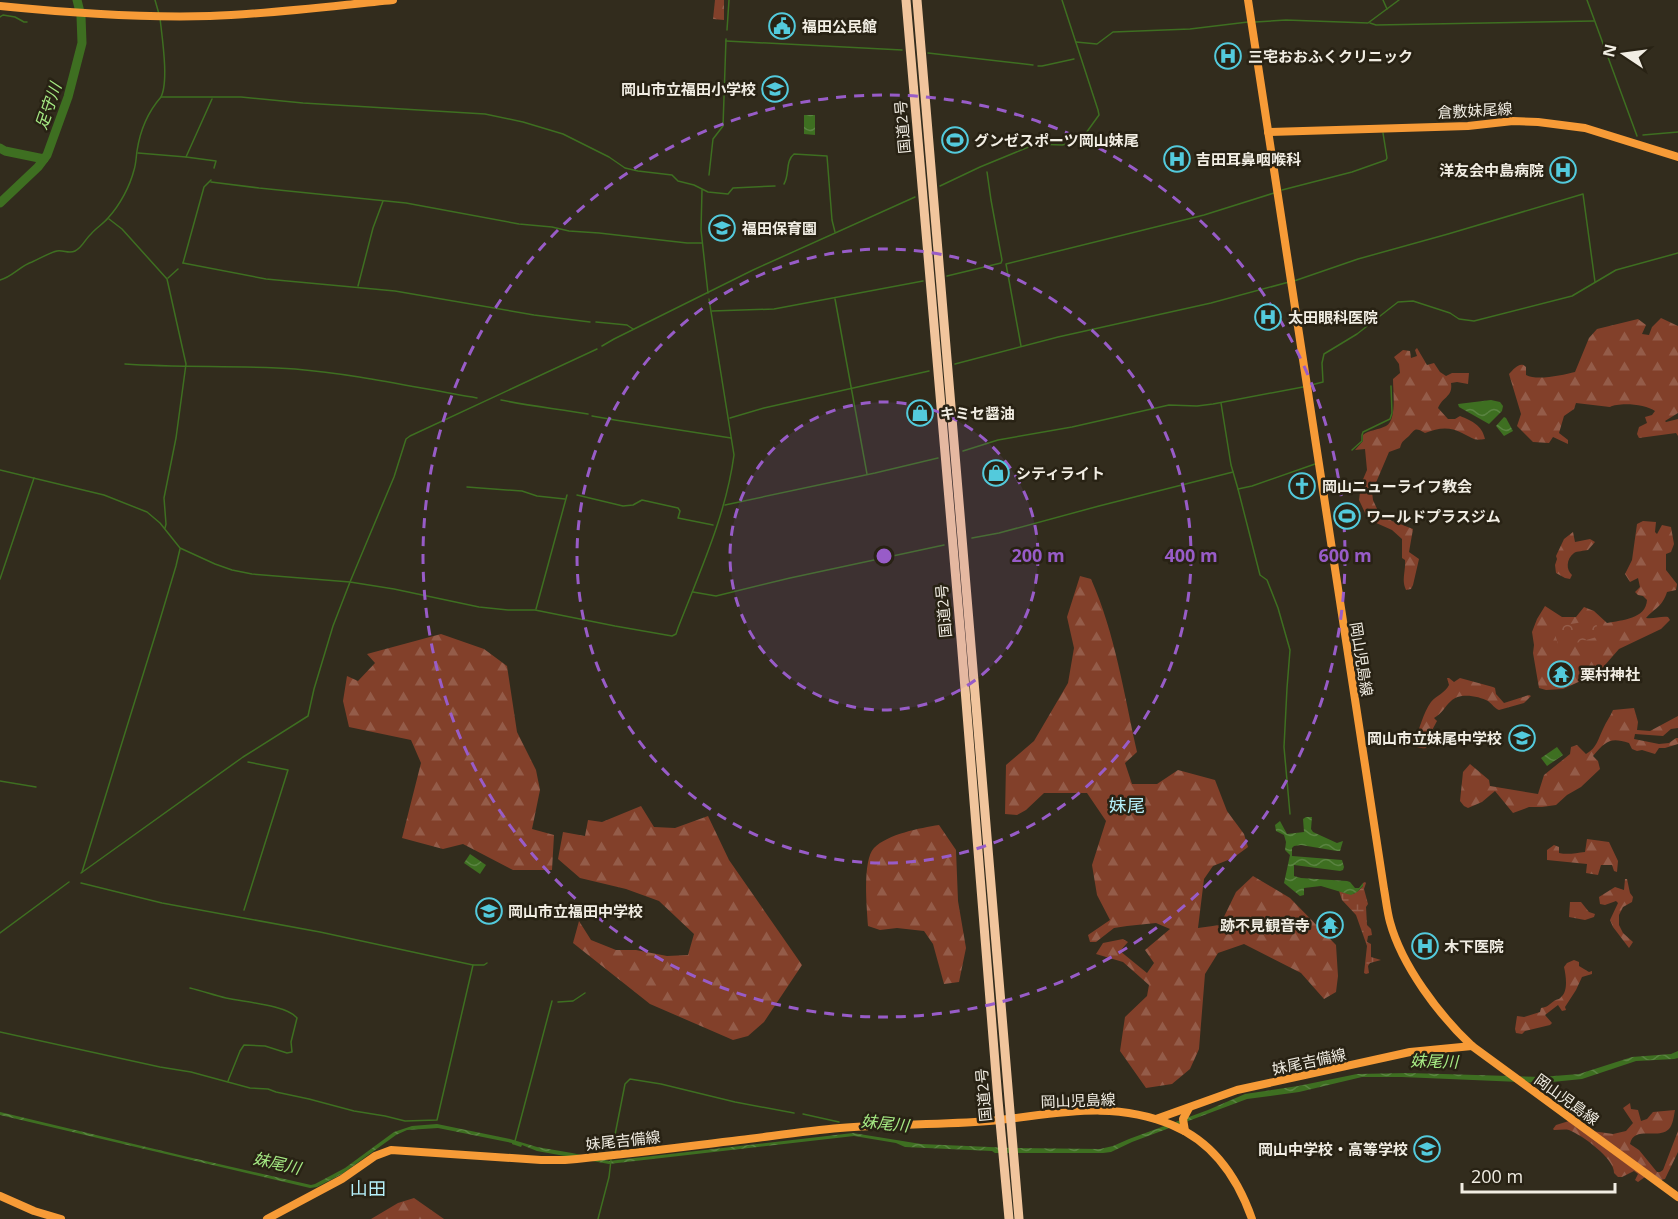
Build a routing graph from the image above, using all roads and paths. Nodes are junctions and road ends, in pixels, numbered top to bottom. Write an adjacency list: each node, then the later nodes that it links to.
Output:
1 (393, 0): 5 (main road)
2 (906, 0): 11 (highway, 国道2号)
3 (917, 0): 10 (highway, 国道2号)
4 (1248, 0): 6 (main road, 岡山児島線)
5 (0, 6)
6 (1268, 132): 7 (main road, 倉敷妹尾線); 8 (main road, 岡山児島線)
7 (1678, 157)
8 (1472, 1046): 9 (main road, 妹尾吉備線); 15 (main road, 岡山児島線)
9 (1189, 1108): 12 (main road, 妹尾吉備線); 13 (main road)
10 (1010, 1118): 11 (main road, 岡山児島線); 12 (main road, 岡山児島線); 19 (highway, 国道2号)
11 (1000, 1119): 17 (main road, 妹尾吉備線); 18 (highway, 国道2号)
12 (1156, 1119): 13 (main road, 岡山児島線)
13 (1185, 1131): 20 (main road, 岡山児島線)
14 (0, 1197): 16 (main road)
15 (1678, 1197)
16 (61, 1219)
17 (267, 1219)
18 (1009, 1219)
19 (1019, 1219)
20 (1252, 1219)

